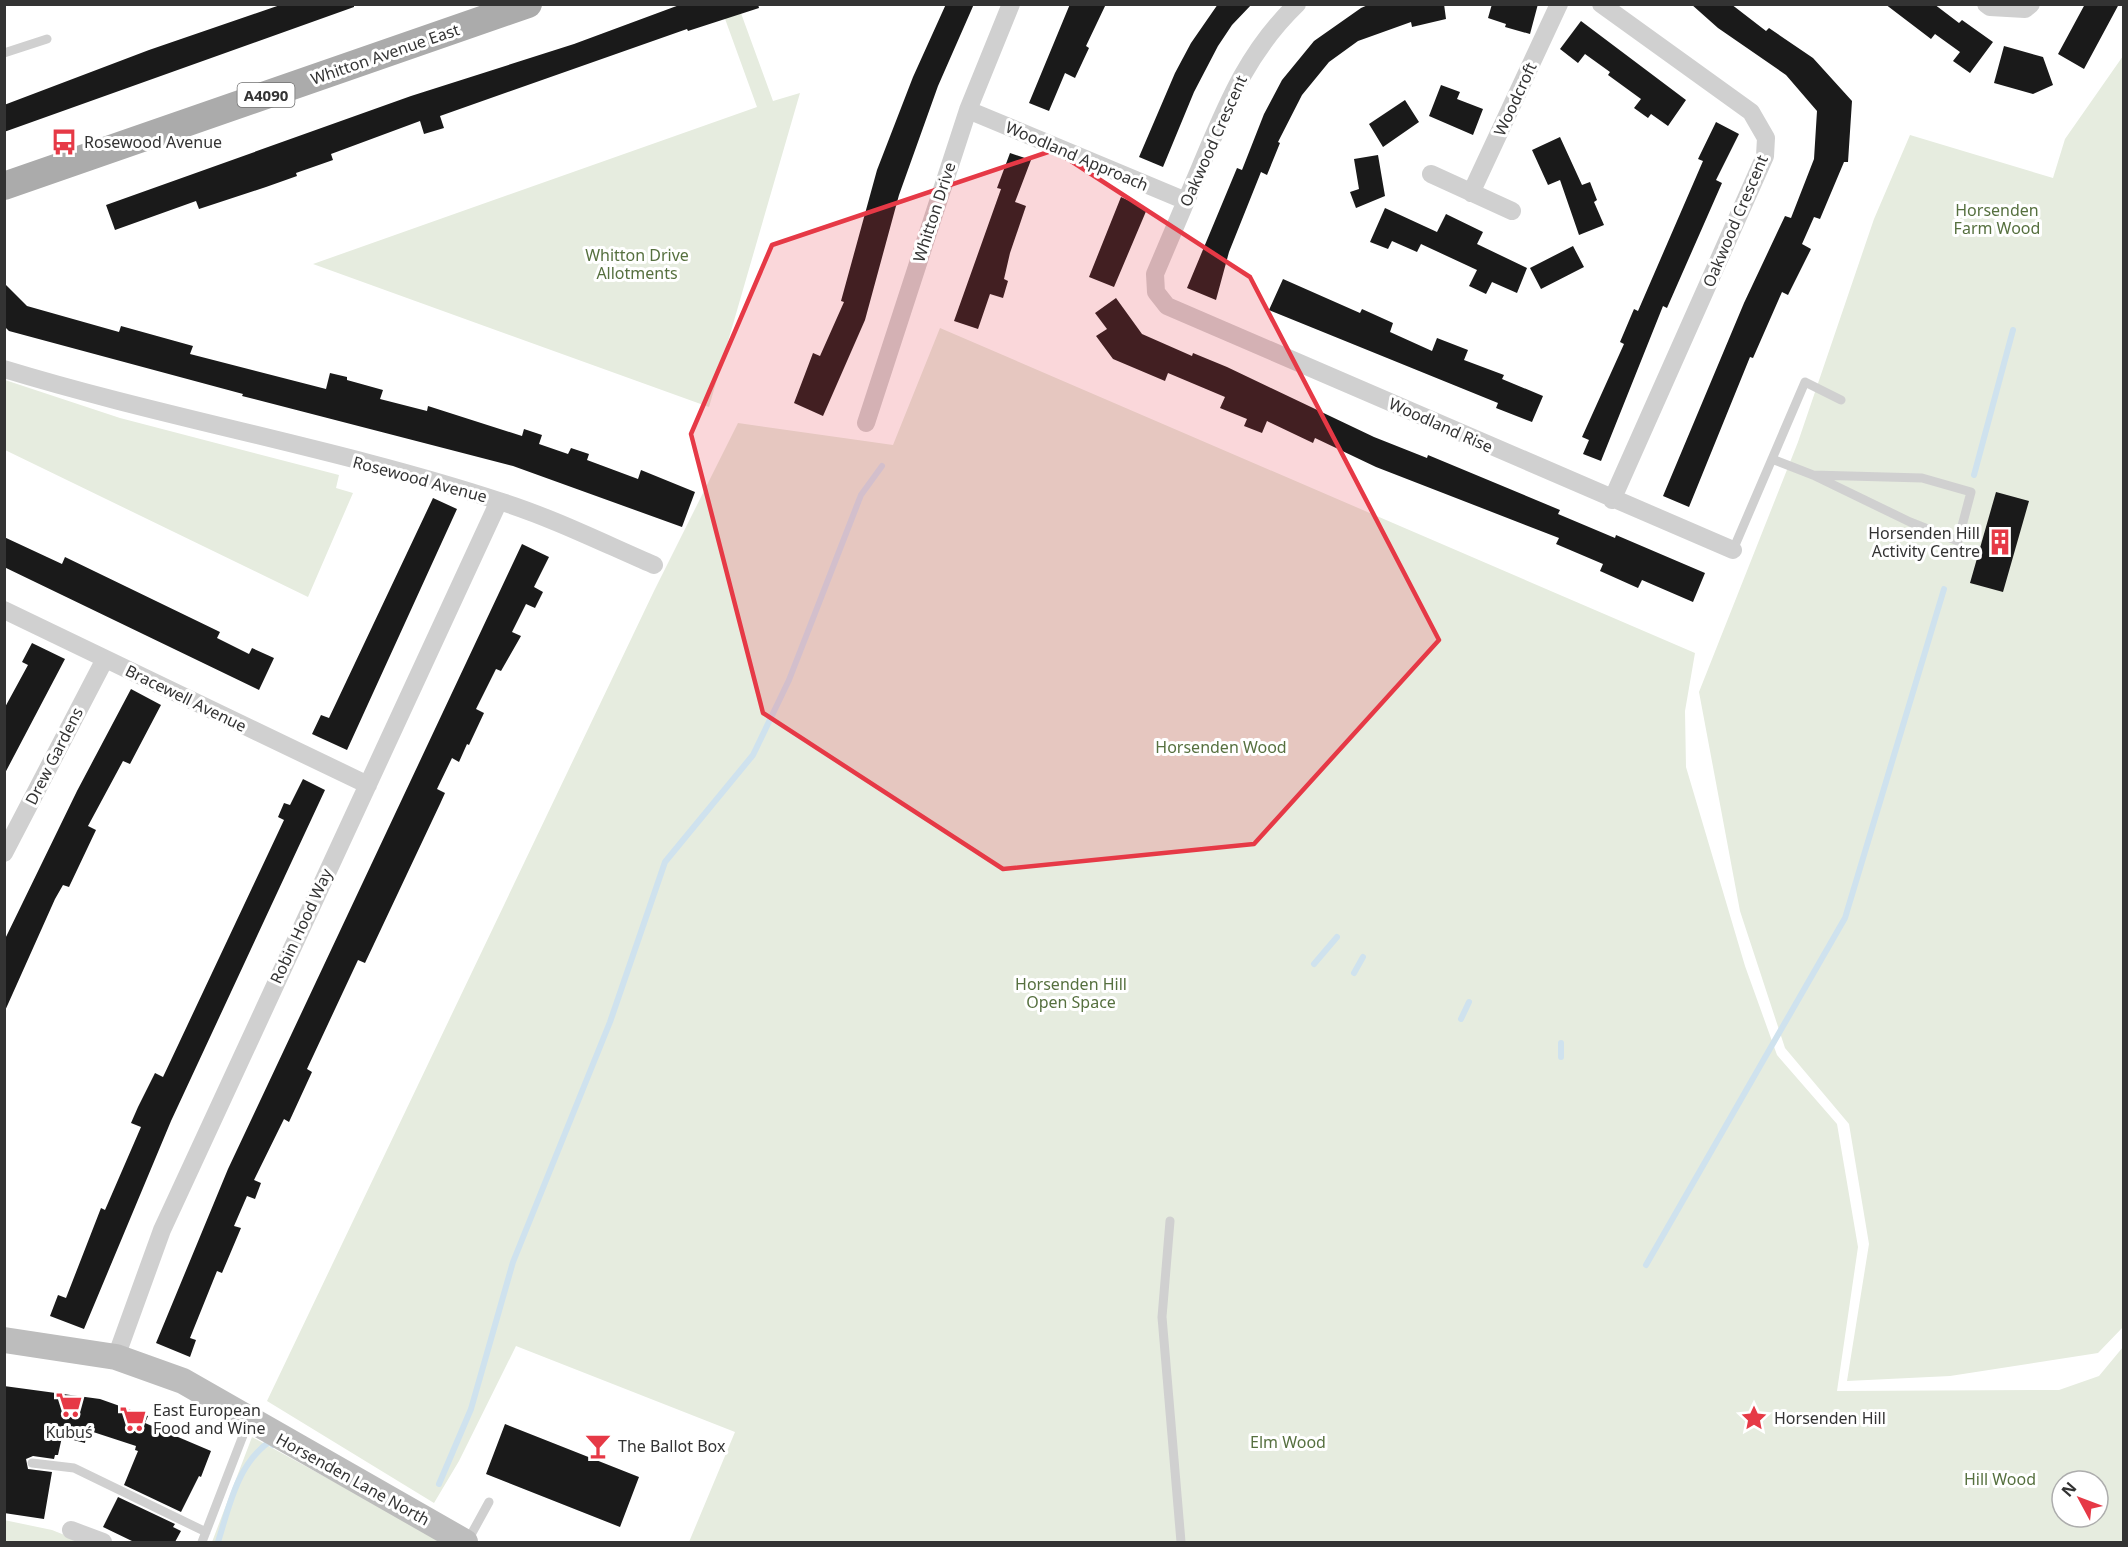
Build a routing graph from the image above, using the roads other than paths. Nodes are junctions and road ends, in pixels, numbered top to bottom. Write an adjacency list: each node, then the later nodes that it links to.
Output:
1 (528, 4): 12 (main road, Whitton Avenue East / A4090)
2 (1011, 4): 10 (street, Whitton Drive)
3 (1297, 4): 14 (street, Oakwood Crescent)
4 (1559, 4): 13 (street, Woodcroft)
5 (1601, 4): 22 (street, Oakwood Crescent)
6 (1986, 4): 7 (street)
7 (2031, 4)
8 (48, 39): 9 (lane)
9 (4, 53)
10 (968, 110): 14 (street, Woodland Approach); 19 (street, Whitton Drive)
11 (1431, 174): 13 (street)
12 (4, 186)
13 (1471, 193): 15 (street)
14 (1186, 201): 16 (street, Oakwood Crescent)
15 (1512, 211)
16 (1156, 292): 22 (street, Woodland Rise)
17 (4, 369): 23 (street, Rosewood Avenue)
18 (1841, 400): 20 (lane)
19 (866, 423)
20 (1772, 459): 21 (lane); 24 (lane)
21 (1813, 475): 21 (lane)
22 (1612, 500): 24 (street, Woodland Rise)
23 (499, 501): 25 (street, Rosewood Avenue); 28 (street, Robin Hood Way)
24 (1733, 550)
25 (654, 565)
26 (4, 610): 27 (street, Bracewell Avenue)
27 (105, 659): 28 (street, Bracewell Avenue); 29 (street, Drew Gardens)
28 (368, 785): 32 (street, Robin Hood Way)
29 (4, 853)
30 (1170, 1221): 41 (lane)
31 (4, 1340): 32 (street, Horsenden Lane North)
32 (116, 1357): 33 (street, Horsenden Lane North)
33 (249, 1420): 37 (lane); 40 (street, Horsenden Lane North)
34 (32, 1463): 37 (lane)
35 (489, 1502): 40 (lane)
36 (71, 1530): 38 (street)
37 (206, 1532): 39 (lane)
38 (103, 1542)
39 (202, 1542)
40 (466, 1542)
41 (1181, 1542)

